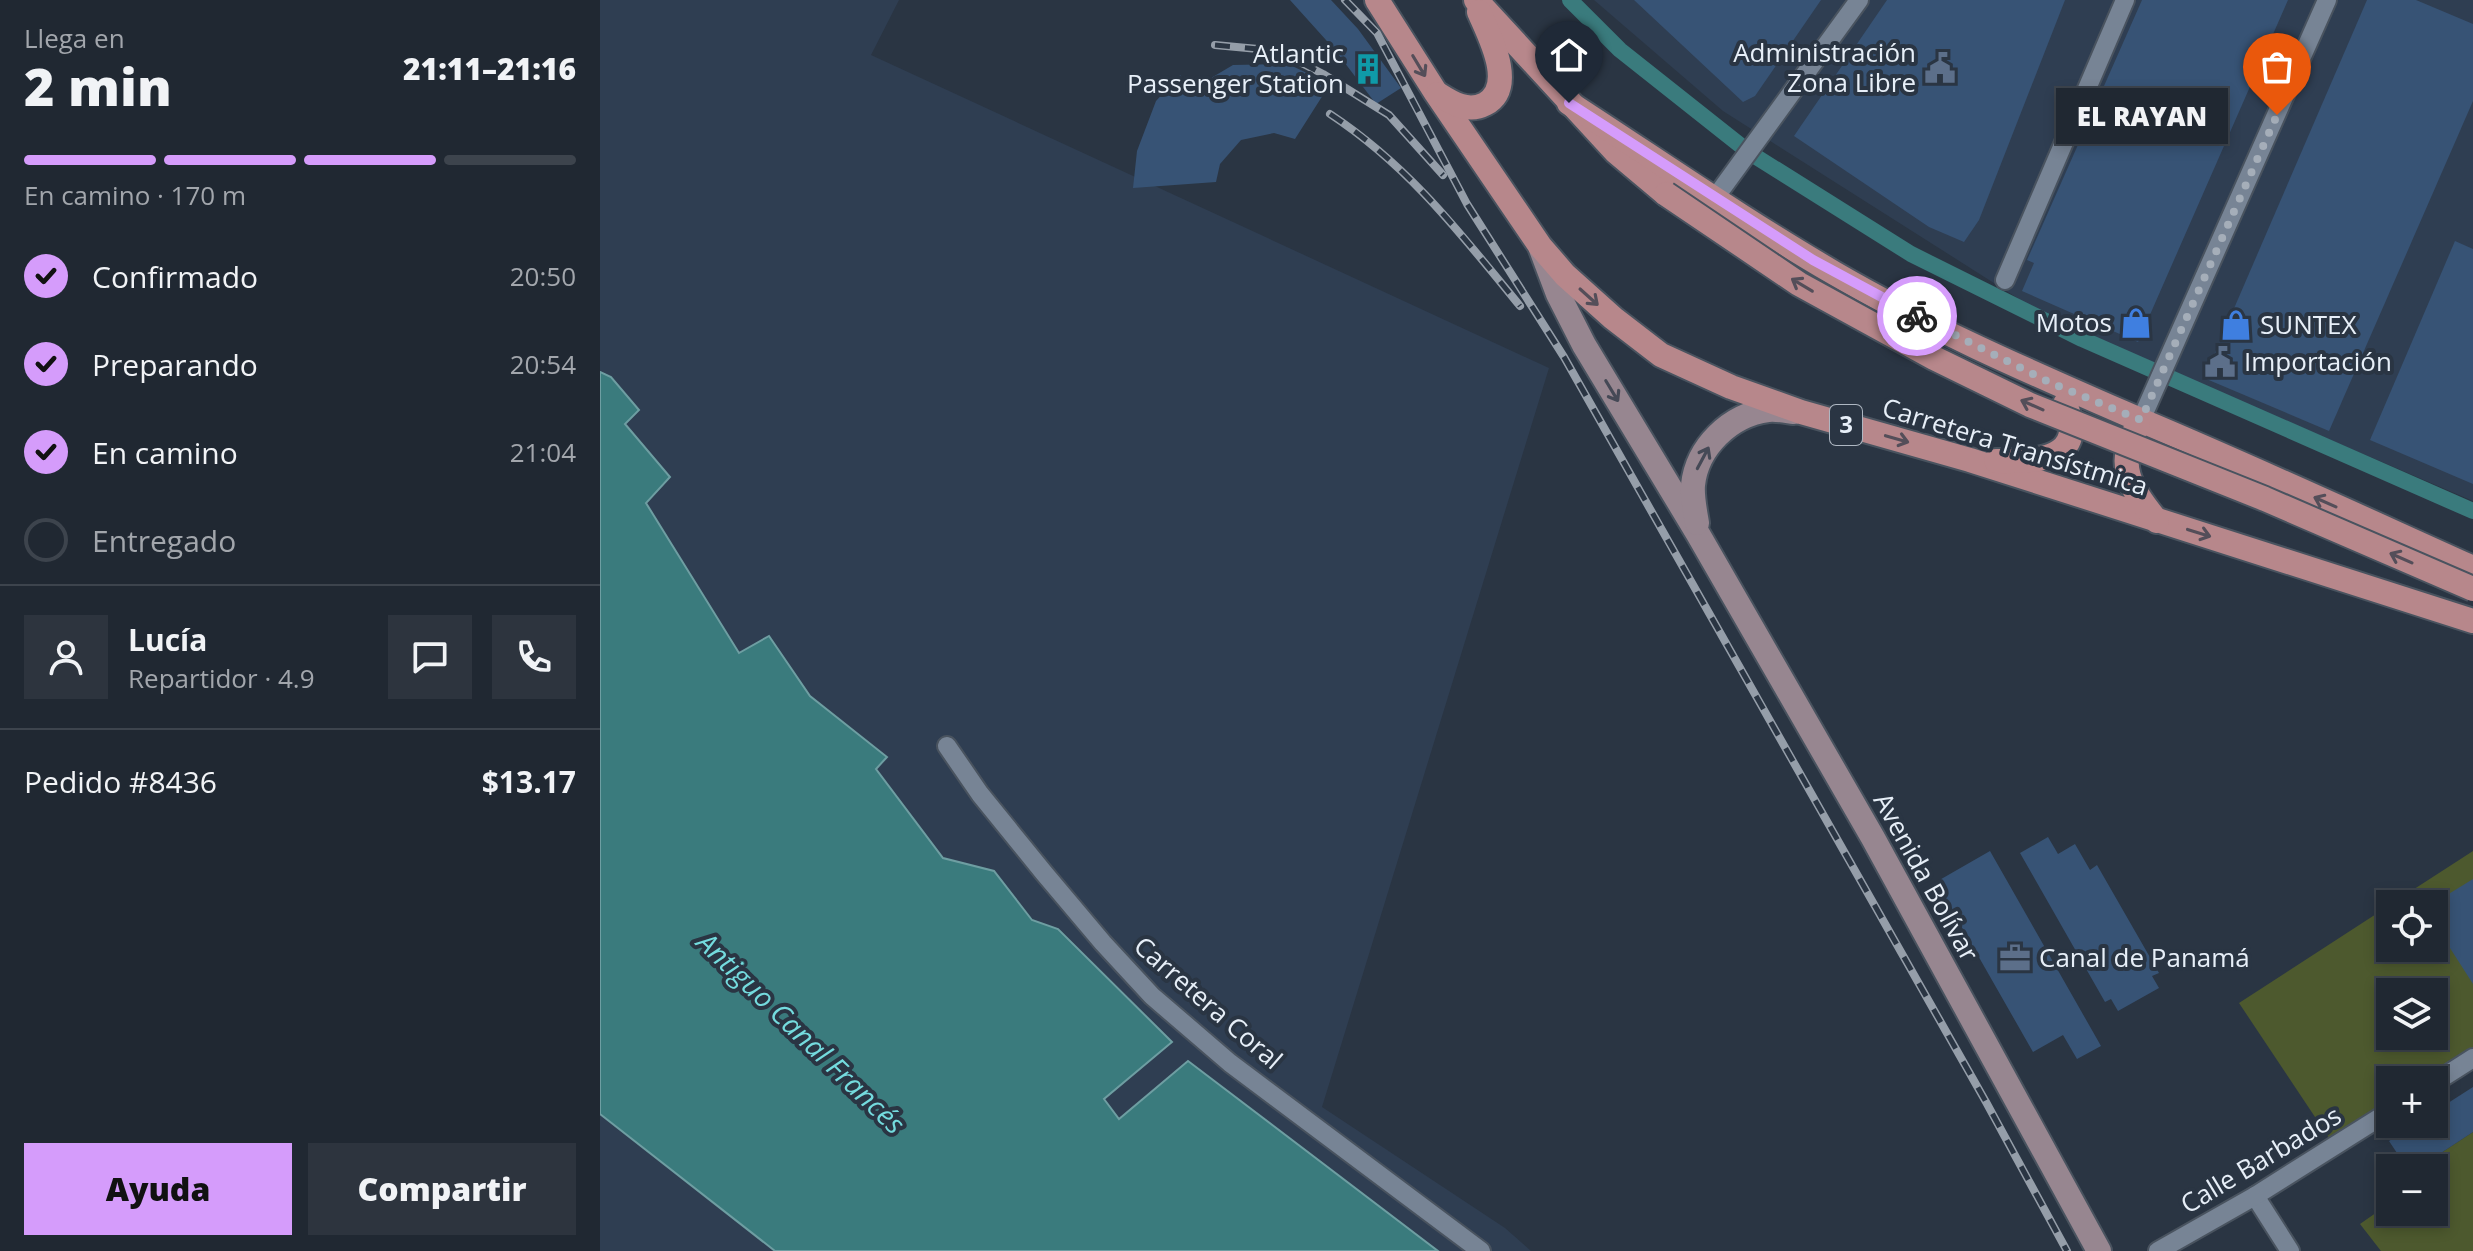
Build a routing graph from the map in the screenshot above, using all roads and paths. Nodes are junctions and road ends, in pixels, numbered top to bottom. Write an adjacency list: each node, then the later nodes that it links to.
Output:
1 (1377, 0): 6 (main road, Carretera Transístmica / 3, one-way to 6)
2 (1474, 0): 6 (main road); 7 (main road, Carretera Transístmica)
3 (1859, 0): 8 (street)
4 (2125, 0): 10 (street)
5 (2327, 0): 13 (street)
6 (1436, 93): 9 (main road, Carretera Transístmica / 3)
7 (1569, 103): 8 (main road); 18 (main road, Carretera Transístmica, one-way to 7, bridge)
8 (1715, 198): 11 (main road)
9 (1540, 246): 12 (main road, Carretera Transístmica / 3, one-way to 12); 16 (main road, Avenida Bolívar, one-way to 16)
10 (2005, 280)
11 (2051, 383): 13 (main road); 14 (main road)
12 (1801, 412): 14 (main road, Carretera Transístmica / 3, one-way to 14); 16 (main road, Avenida Bolívar, one-way to 12)
13 (2141, 420): 15 (main road); 17 (main road, one-way to 13)
14 (1970, 460): 15 (main road, Carretera Transístmica / 3)
15 (2157, 521): 19 (main road, Carretera Transístmica / 3, one-way to 19)
16 (1698, 534): 26 (main road, Avenida Bolívar)
17 (2473, 568)
18 (2473, 589)
19 (2473, 621)
20 (947, 746): 25 (street, Carretera Coral)
21 (2473, 1058): 22 (street)
22 (2448, 1074)
23 (2376, 1120): 24 (street, Calle Barbados)
24 (2255, 1196): 27 (street, Calle Barbados); 28 (street)
25 (1481, 1251)
26 (2099, 1251)
27 (2158, 1251)
28 (2290, 1251)

